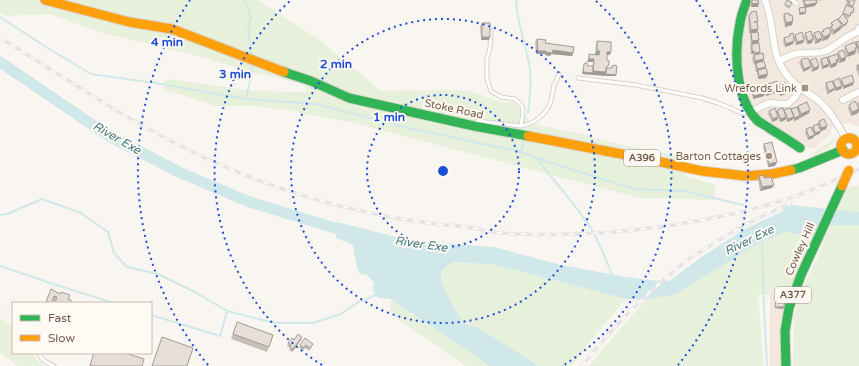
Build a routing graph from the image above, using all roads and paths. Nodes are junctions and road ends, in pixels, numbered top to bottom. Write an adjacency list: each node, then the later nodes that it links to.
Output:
1 (45, 0): 16 (main road, Stoke Road / A396)
2 (747, 0): 15 (main road)
3 (765, 0): 9 (street)
4 (792, 0): 5 (lane)
5 (797, 4)
6 (859, 28): 8 (street)
7 (491, 31): 17 (lane)
8 (859, 32): 9 (street)
9 (779, 61): 12 (street)
10 (559, 74): 17 (lane)
11 (578, 78): 15 (lane)
12 (800, 89): 15 (street); 18 (street)
13 (859, 92): 14 (street)
14 (843, 100)
15 (750, 112): 21 (main road)
16 (474, 126): 17 (lane); 23 (main road, Stoke Road / A396)
17 (521, 126)
18 (840, 130): 19 (street); 23 (path)
19 (846, 139): 20 (main road); 22 (main road)
20 (858, 143): 22 (main road)
21 (800, 148)
22 (847, 152): 23 (main road, Stoke Road / A396); 26 (main road, Cowley Hill / A377, bridge)
23 (812, 163)
24 (859, 183): 25 (path)
25 (859, 189)
26 (792, 299): 27 (path); 28 (path); 35 (main road, Cowley Hill / A377)
27 (750, 300)
28 (812, 301)
29 (3, 306): 30 (path)
30 (12, 313)
31 (40, 354): 33 (lane)
32 (565, 360): 34 (path)
33 (54, 366)
34 (562, 366)
35 (786, 366)

